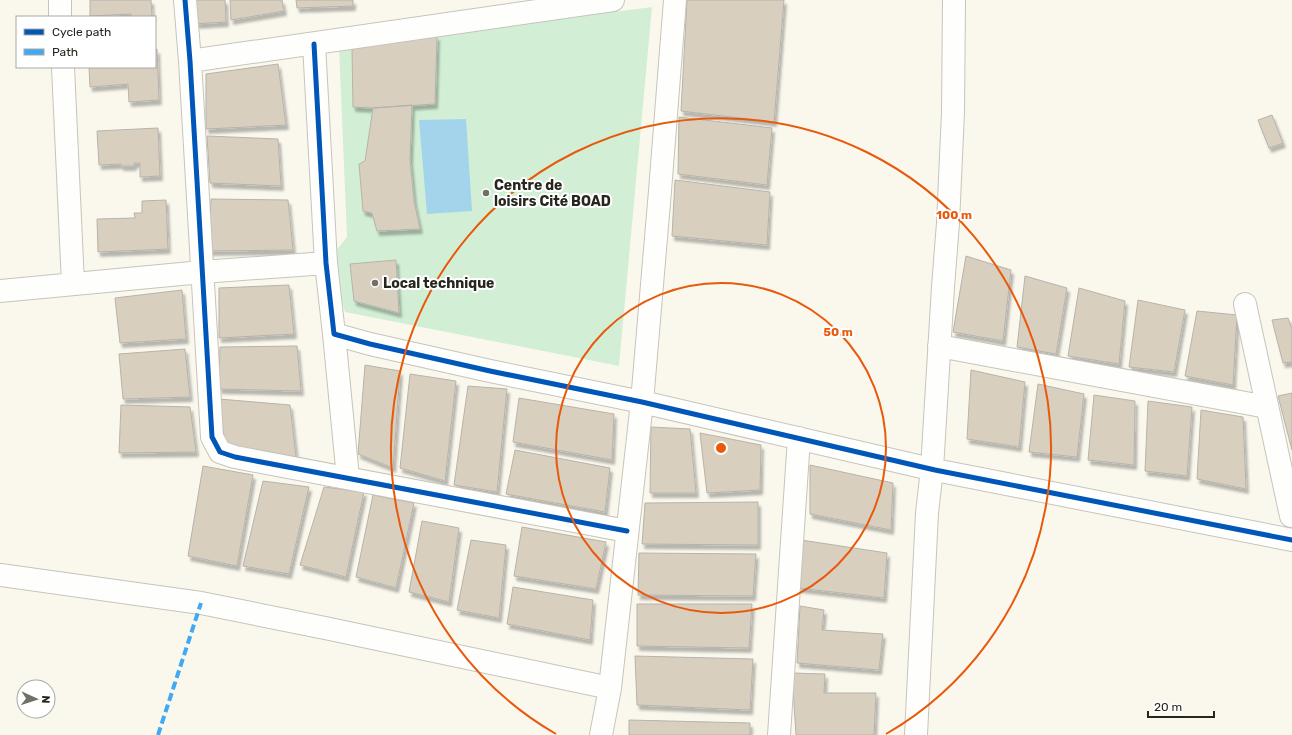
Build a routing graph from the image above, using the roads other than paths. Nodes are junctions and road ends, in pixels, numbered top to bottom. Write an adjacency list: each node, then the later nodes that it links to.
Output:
1 (60, 0): 7 (street)
2 (185, 0): 9 (street)
3 (613, 0): 6 (street)
4 (675, 0): 18 (street)
5 (954, 0): 17 (street)
6 (567, 4): 8 (street)
7 (60, 16)
8 (314, 44): 9 (street); 11 (street)
9 (190, 61): 12 (street)
10 (63, 68): 13 (street)
11 (326, 263): 12 (street); 16 (street)
12 (202, 272): 13 (street); 22 (street)
13 (73, 284): 14 (street)
14 (0, 291)
15 (1245, 304): 19 (street)
16 (334, 334): 18 (street); 22 (street)
17 (939, 346): 19 (street); 21 (street)
18 (642, 402): 20 (street); 24 (street)
19 (1267, 406): 23 (street)
20 (799, 438): 21 (street); 29 (street)
21 (932, 469): 25 (street); 30 (street)
22 (348, 478): 24 (street)
23 (1291, 516)
24 (627, 531): 27 (street)
25 (1292, 540)
26 (0, 575): 27 (street)
27 (610, 688): 28 (street)
28 (601, 735)
29 (779, 735)
30 (916, 735)

